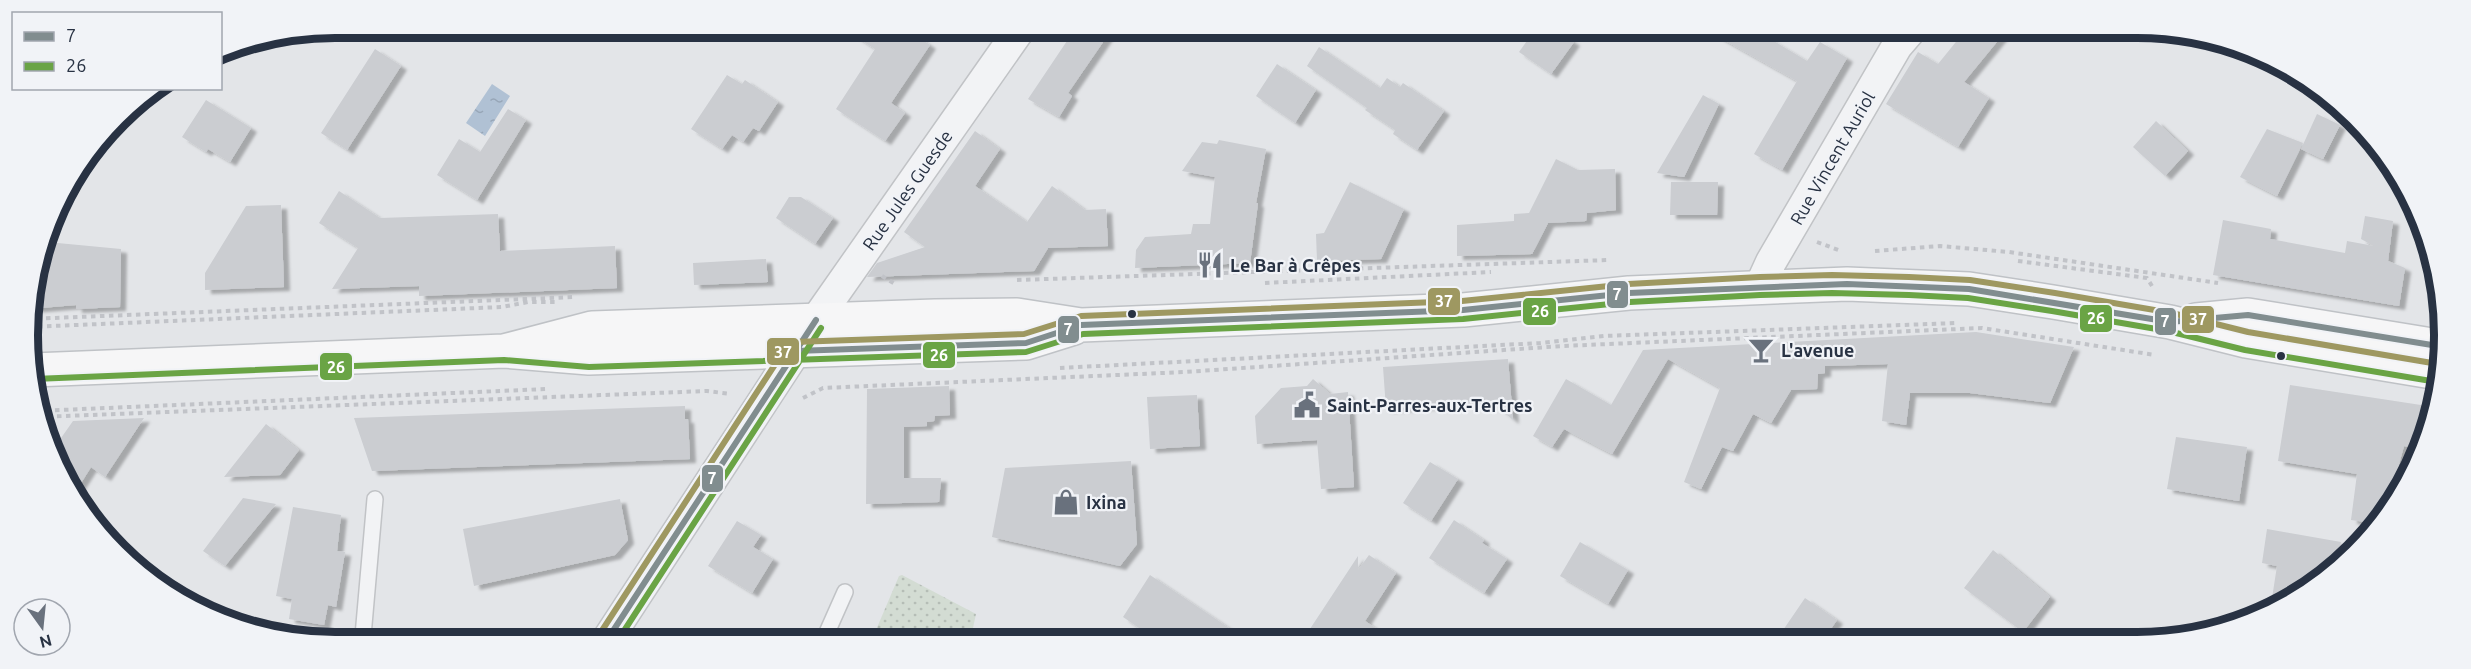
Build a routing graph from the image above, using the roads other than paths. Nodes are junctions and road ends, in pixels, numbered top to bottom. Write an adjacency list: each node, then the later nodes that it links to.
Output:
1 (1014, 38): 4 (street, Rue Jules Guesde)
2 (1904, 38): 3 (street, Rue Vincent Auriol)
3 (1760, 286): 5 (main road); 6 (main road)
4 (816, 320): 6 (main road); 8 (main road); 9 (street, Rue Jules Guesde)
5 (2170, 322): 7 (main road); 11 (main road)
6 (1081, 325): 9 (main road)
7 (2433, 345)
8 (504, 351): 9 (main road); 10 (main road)
9 (795, 351): 15 (street, Rue Jules Guesde)
10 (40, 370)
11 (2431, 372)
12 (375, 499): 14 (lane)
13 (845, 592): 16 (lane)
14 (363, 632)
15 (612, 632)
16 (827, 632)

